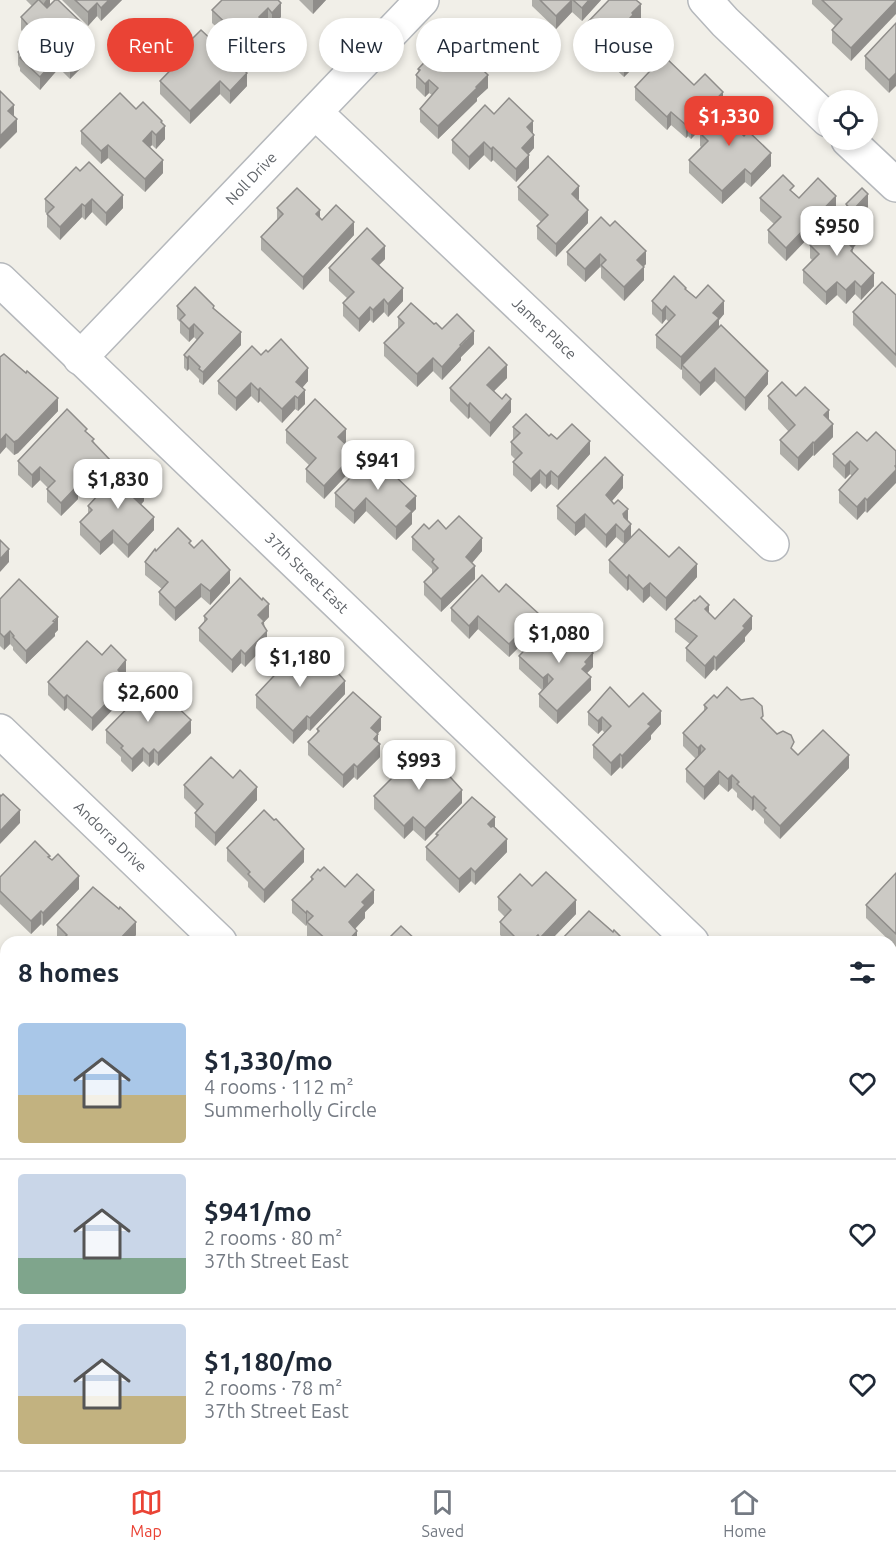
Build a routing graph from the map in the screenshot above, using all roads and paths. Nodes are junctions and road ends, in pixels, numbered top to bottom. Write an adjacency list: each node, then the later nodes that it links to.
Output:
1 (422, 0): 4 (street, Noll Drive)
2 (705, 0): 3 (street)
3 (818, 110)
4 (316, 112): 8 (street, Noll Drive); 9 (street, James Place)
5 (859, 150): 6 (street)
6 (896, 185)
7 (0, 280): 8 (street, 37th Street East)
8 (80, 358): 12 (street, 37th Street East)
9 (772, 544)
10 (0, 731): 11 (street, Andorra Drive)
11 (214, 936)
12 (686, 936)

